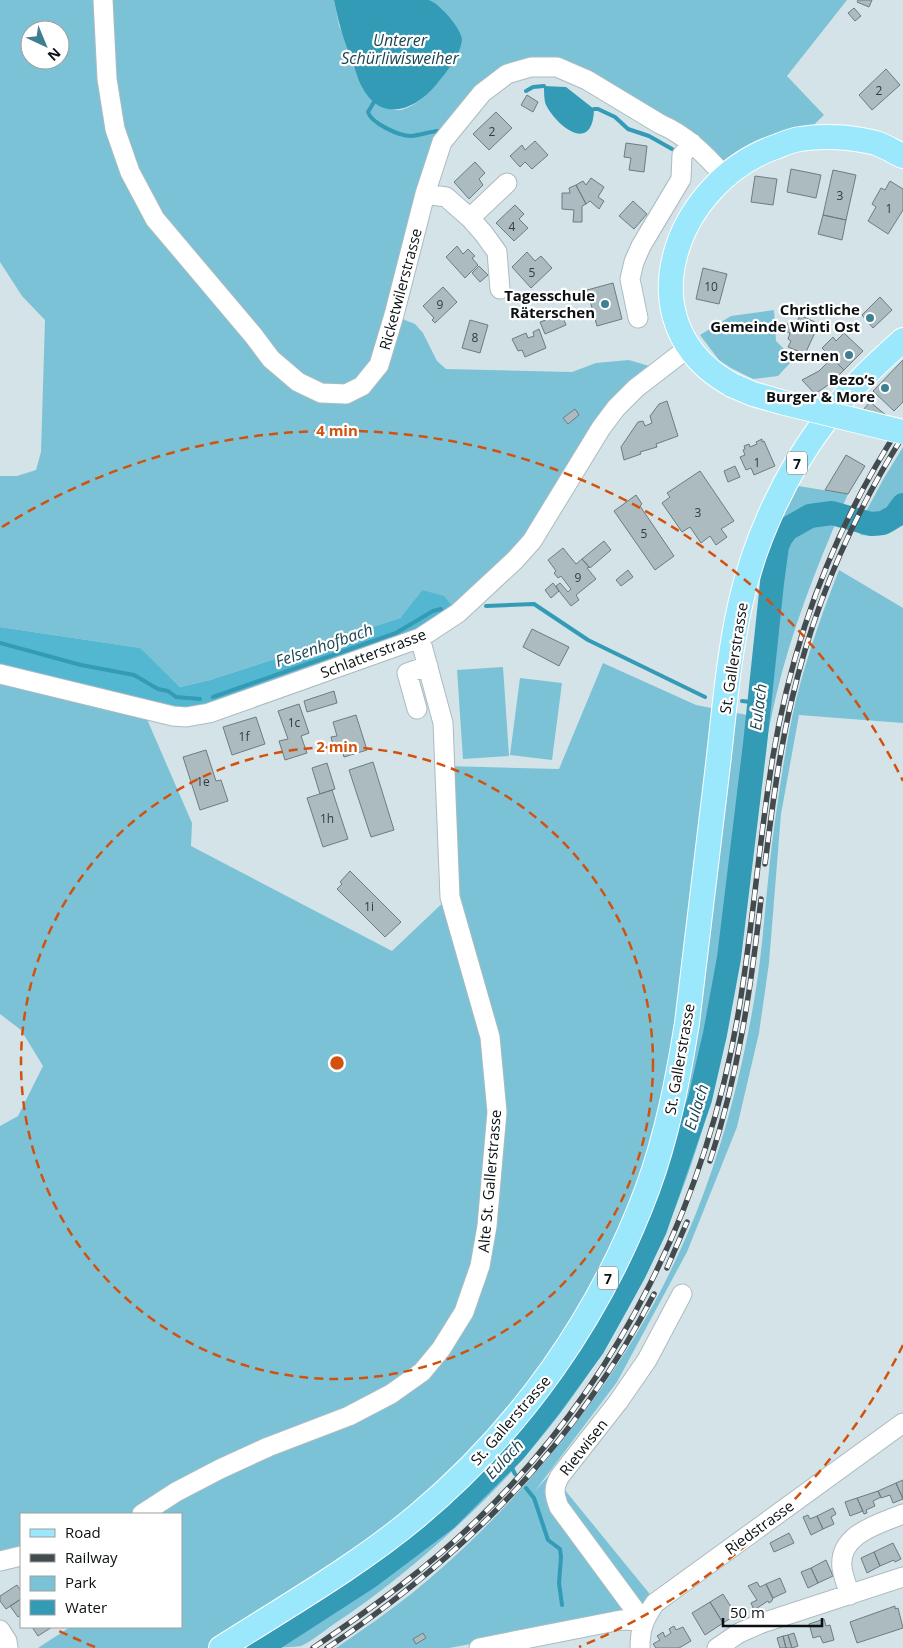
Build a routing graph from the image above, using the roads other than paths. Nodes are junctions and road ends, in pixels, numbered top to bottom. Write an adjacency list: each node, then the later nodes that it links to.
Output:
1 (103, 0): 6 (street, Ricketwilerstrasse)
2 (692, 143): 4 (street, Ricketwilerstrasse); 6 (street, Ricketwilerstrasse); 9 (street)
3 (903, 156): 4 (main road)
4 (724, 176): 11 (main road)
5 (507, 183): 7 (street)
6 (425, 194): 7 (street)
7 (470, 218): 8 (street)
8 (500, 289)
9 (638, 318)
10 (903, 340): 28 (main road, St. Gallerstrasse / 7)
11 (688, 348): 12 (main road, bridge); 13 (street, Schlatterstrasse)
12 (903, 432)
13 (420, 638): 14 (street, Alte St. Gallerstrasse); 15 (street, Schlatterstrasse)
14 (428, 666): 16 (street); 19 (street, Alte St. Gallerstrasse)
15 (0, 674)
16 (417, 709)
17 (682, 1294): 25 (street, Rietwisen)
18 (903, 1423): 25 (street, Riedstrasse)
19 (144, 1513)
20 (903, 1514): 24 (street)
21 (20, 1556): 22 (street)
22 (0, 1561)
23 (903, 1577): 24 (street)
24 (850, 1594): 31 (street)
25 (643, 1621): 29 (street); 30 (street, Riedstrasse)
26 (0, 1630): 27 (street)
27 (8, 1648)
28 (221, 1648)
29 (479, 1648)
30 (640, 1648)
31 (716, 1648)

